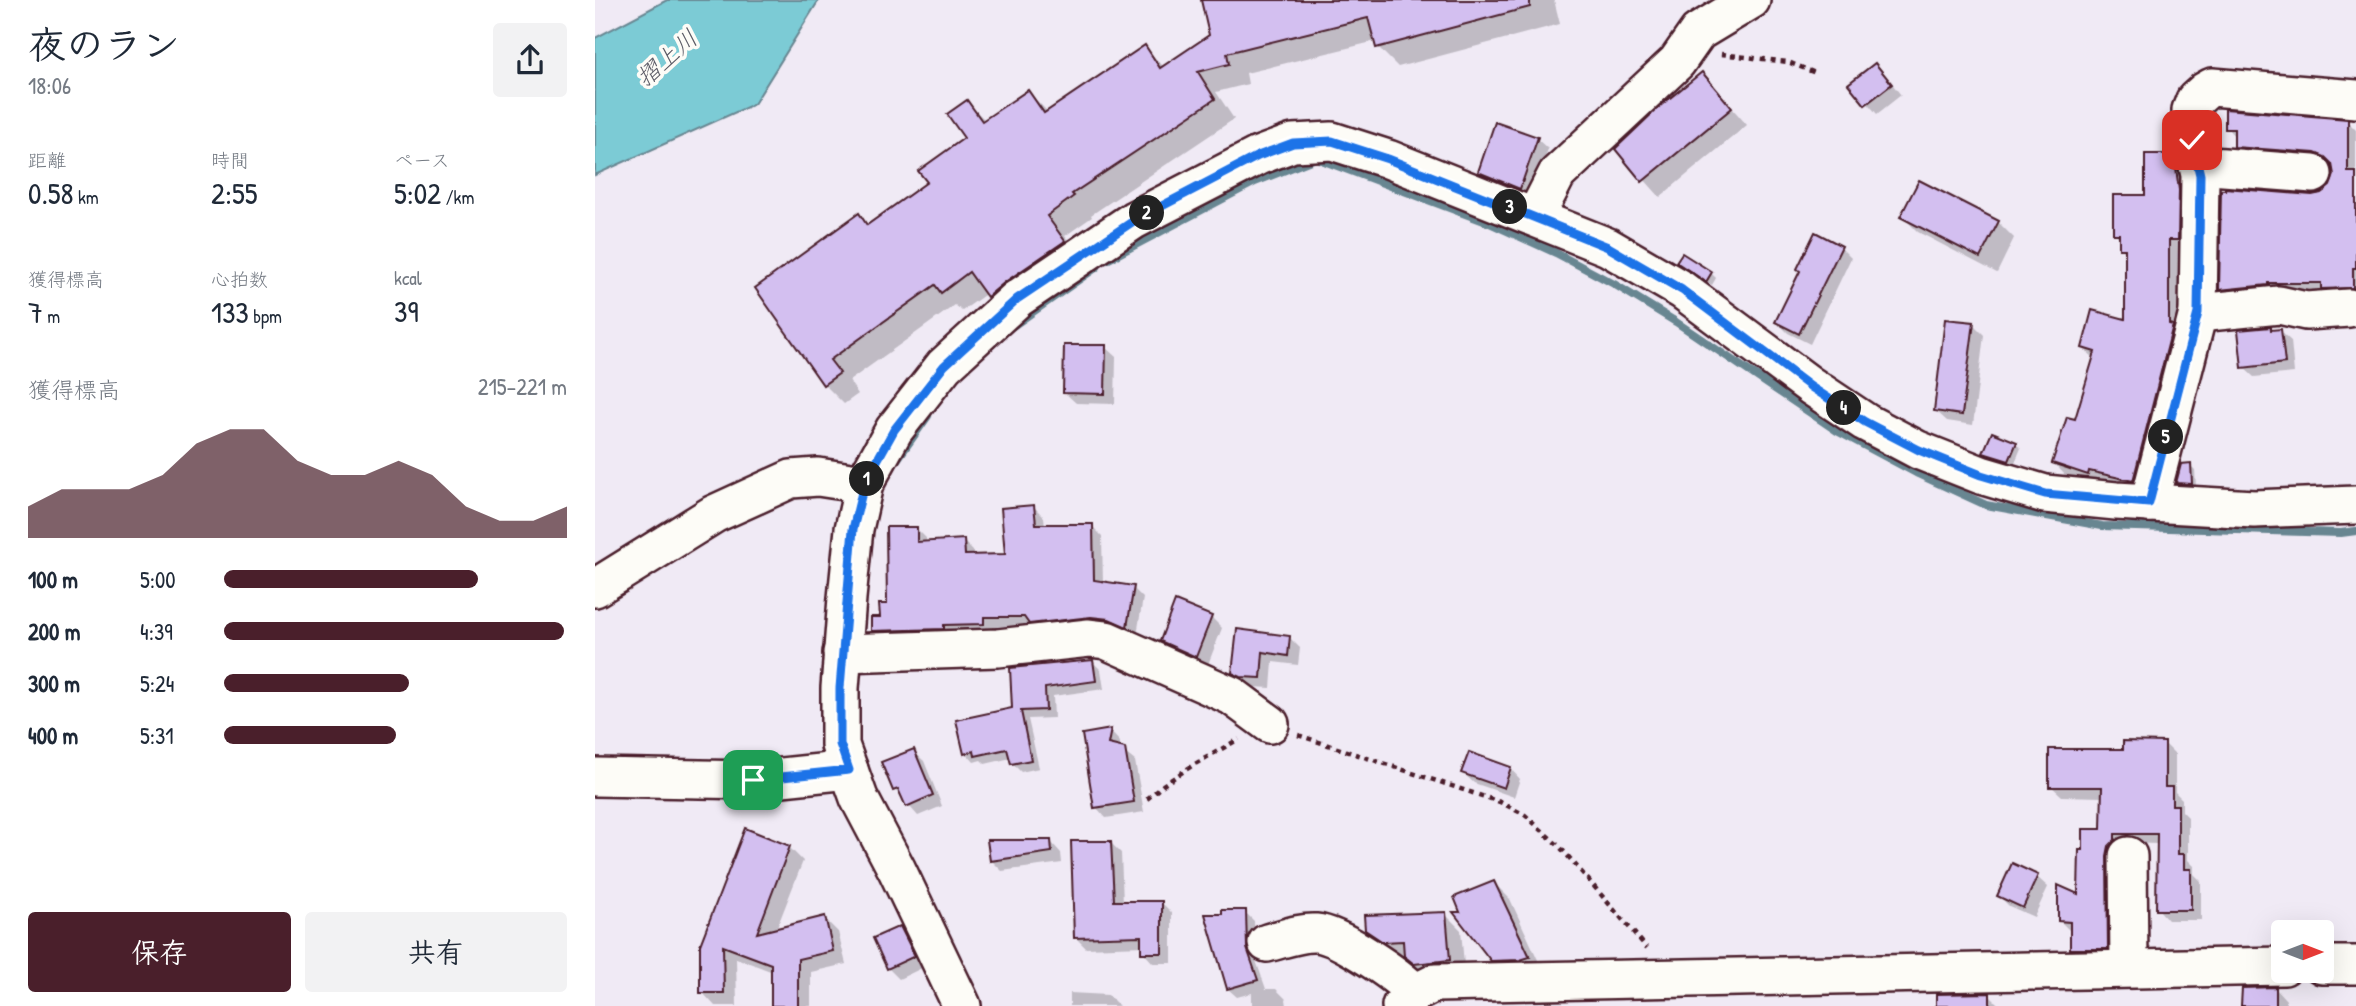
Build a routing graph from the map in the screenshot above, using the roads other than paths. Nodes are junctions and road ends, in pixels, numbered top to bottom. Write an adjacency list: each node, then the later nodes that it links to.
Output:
1 (1751, 0): 5 (street)
2 (2356, 99): 3 (street)
3 (2198, 165): 4 (street); 7 (street)
4 (2313, 174)
5 (1535, 217): 8 (street); 9 (street)
6 (2349, 308): 7 (street)
7 (2198, 313): 9 (street)
8 (864, 484): 11 (street); 12 (street)
9 (2149, 503): 10 (street)
10 (2356, 505)
11 (595, 588)
12 (852, 653): 13 (street); 14 (street)
13 (1270, 724)
14 (849, 770): 15 (street); 24 (street)
15 (595, 778)
16 (2128, 856): 21 (street)
17 (1267, 943): 23 (street)
18 (2335, 965): 19 (street)
19 (2356, 965)
20 (2271, 966): 21 (street)
21 (2129, 967): 22 (street)
22 (1582, 993): 23 (street)
23 (1408, 999)
24 (962, 1006)

